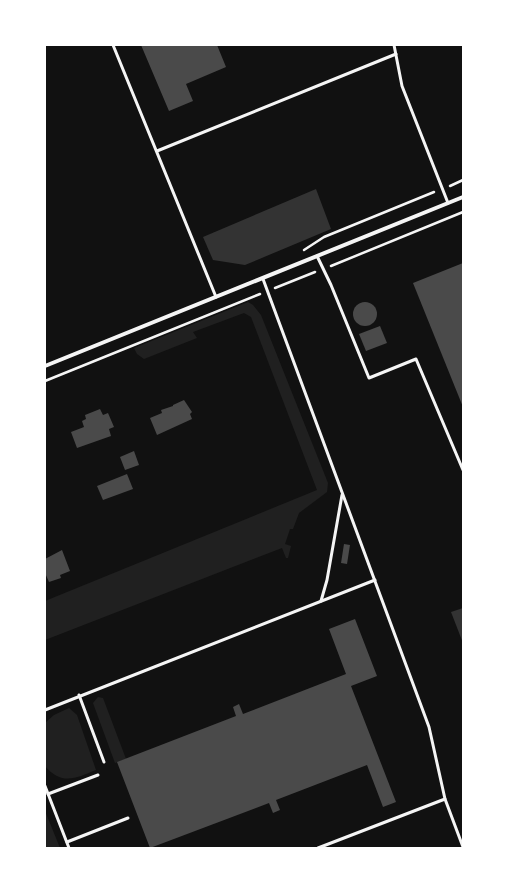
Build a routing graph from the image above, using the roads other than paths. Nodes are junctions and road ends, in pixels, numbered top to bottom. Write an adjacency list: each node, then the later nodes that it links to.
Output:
1 (113, 45): 4 (lane)
2 (394, 45): 3 (lane)
3 (396, 54): 4 (lane); 6 (lane)
4 (157, 151): 9 (lane)
5 (463, 197): 6 (street)
6 (448, 203): 7 (street)
7 (317, 256): 8 (street); 11 (lane)
8 (263, 279): 9 (street); 12 (lane)
9 (216, 297): 10 (street)
10 (45, 366)
11 (463, 470)
12 (343, 493): 13 (lane); 14 (lane)
13 (375, 580): 14 (lane); 21 (lane)
14 (320, 601): 15 (lane)
15 (79, 695): 16 (lane); 17 (lane)
16 (45, 710)
17 (104, 762)
18 (98, 775): 20 (lane)
19 (45, 786): 20 (lane)
20 (48, 794): 23 (lane)
21 (445, 799): 24 (lane); 26 (lane)
22 (128, 818): 23 (lane)
23 (67, 842): 25 (lane)
24 (463, 847)
25 (69, 848)
26 (318, 848)

